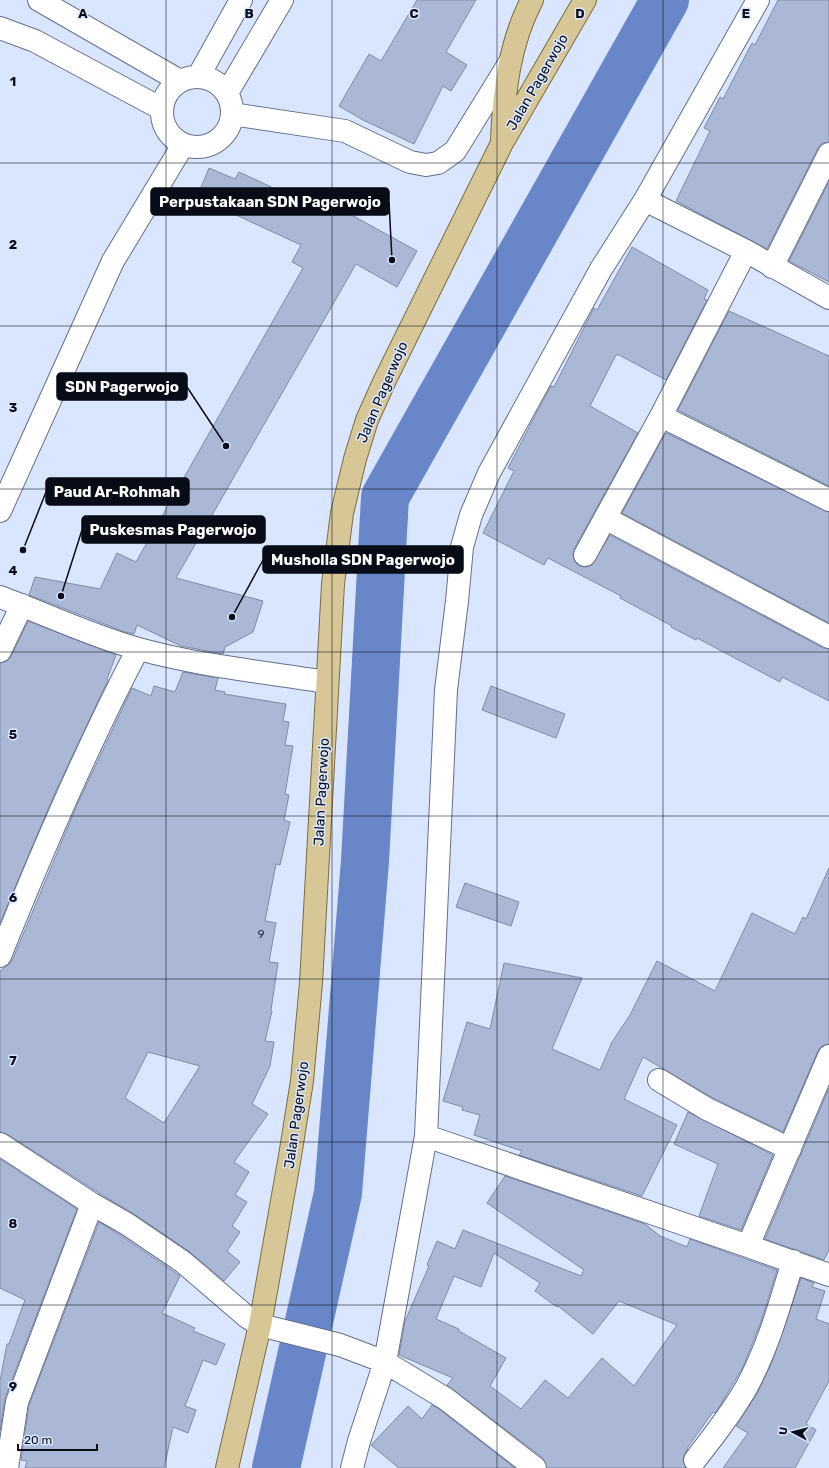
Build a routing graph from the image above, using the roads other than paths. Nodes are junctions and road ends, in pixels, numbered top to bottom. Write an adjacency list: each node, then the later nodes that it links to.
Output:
1 (39, 0): 9 (street)
2 (241, 0): 9 (street)
3 (282, 0): 10 (street)
4 (532, 0): 8 (main road, Jalan Pagerwojo)
5 (585, 0): 13 (main road, Jalan Pagerwojo)
6 (758, 0): 16 (street)
7 (0, 28): 11 (street)
8 (510, 62): 12 (street); 13 (main road, Jalan Pagerwojo)
9 (189, 79): 10 (street); 11 (street)
10 (227, 93): 12 (street)
11 (162, 109): 14 (street)
12 (232, 114): 14 (street)
13 (502, 143): 30 (main road, Jalan Pagerwojo)
14 (183, 144): 22 (street)
15 (826, 166): 18 (street)
16 (645, 200): 17 (street); 34 (street)
17 (746, 251): 18 (street); 20 (street)
18 (772, 267): 19 (street)
19 (829, 298)
20 (661, 416): 21 (street); 23 (street)
21 (829, 500)
22 (0, 510)
23 (605, 518): 24 (street); 27 (street)
24 (585, 555)
25 (0, 597): 26 (street)
26 (22, 605): 28 (street); 29 (street)
27 (829, 637)
28 (138, 649): 30 (street); 31 (street)
29 (0, 651)
30 (327, 682): 41 (main road, Jalan Pagerwojo)
31 (0, 956)
32 (829, 1056): 36 (street)
33 (659, 1080): 36 (street)
34 (426, 1136): 38 (street); 42 (street)
35 (0, 1144): 37 (street)
36 (790, 1149): 38 (street)
37 (92, 1204): 41 (street); 44 (street)
38 (748, 1246): 39 (street)
39 (793, 1261): 40 (street); 43 (street)
40 (829, 1275)
41 (267, 1327): 42 (street); 45 (main road, Jalan Pagerwojo)
42 (385, 1362): 46 (street); 47 (street)
43 (695, 1460)
44 (7, 1468)
45 (227, 1468)
46 (352, 1468)
47 (535, 1468)

